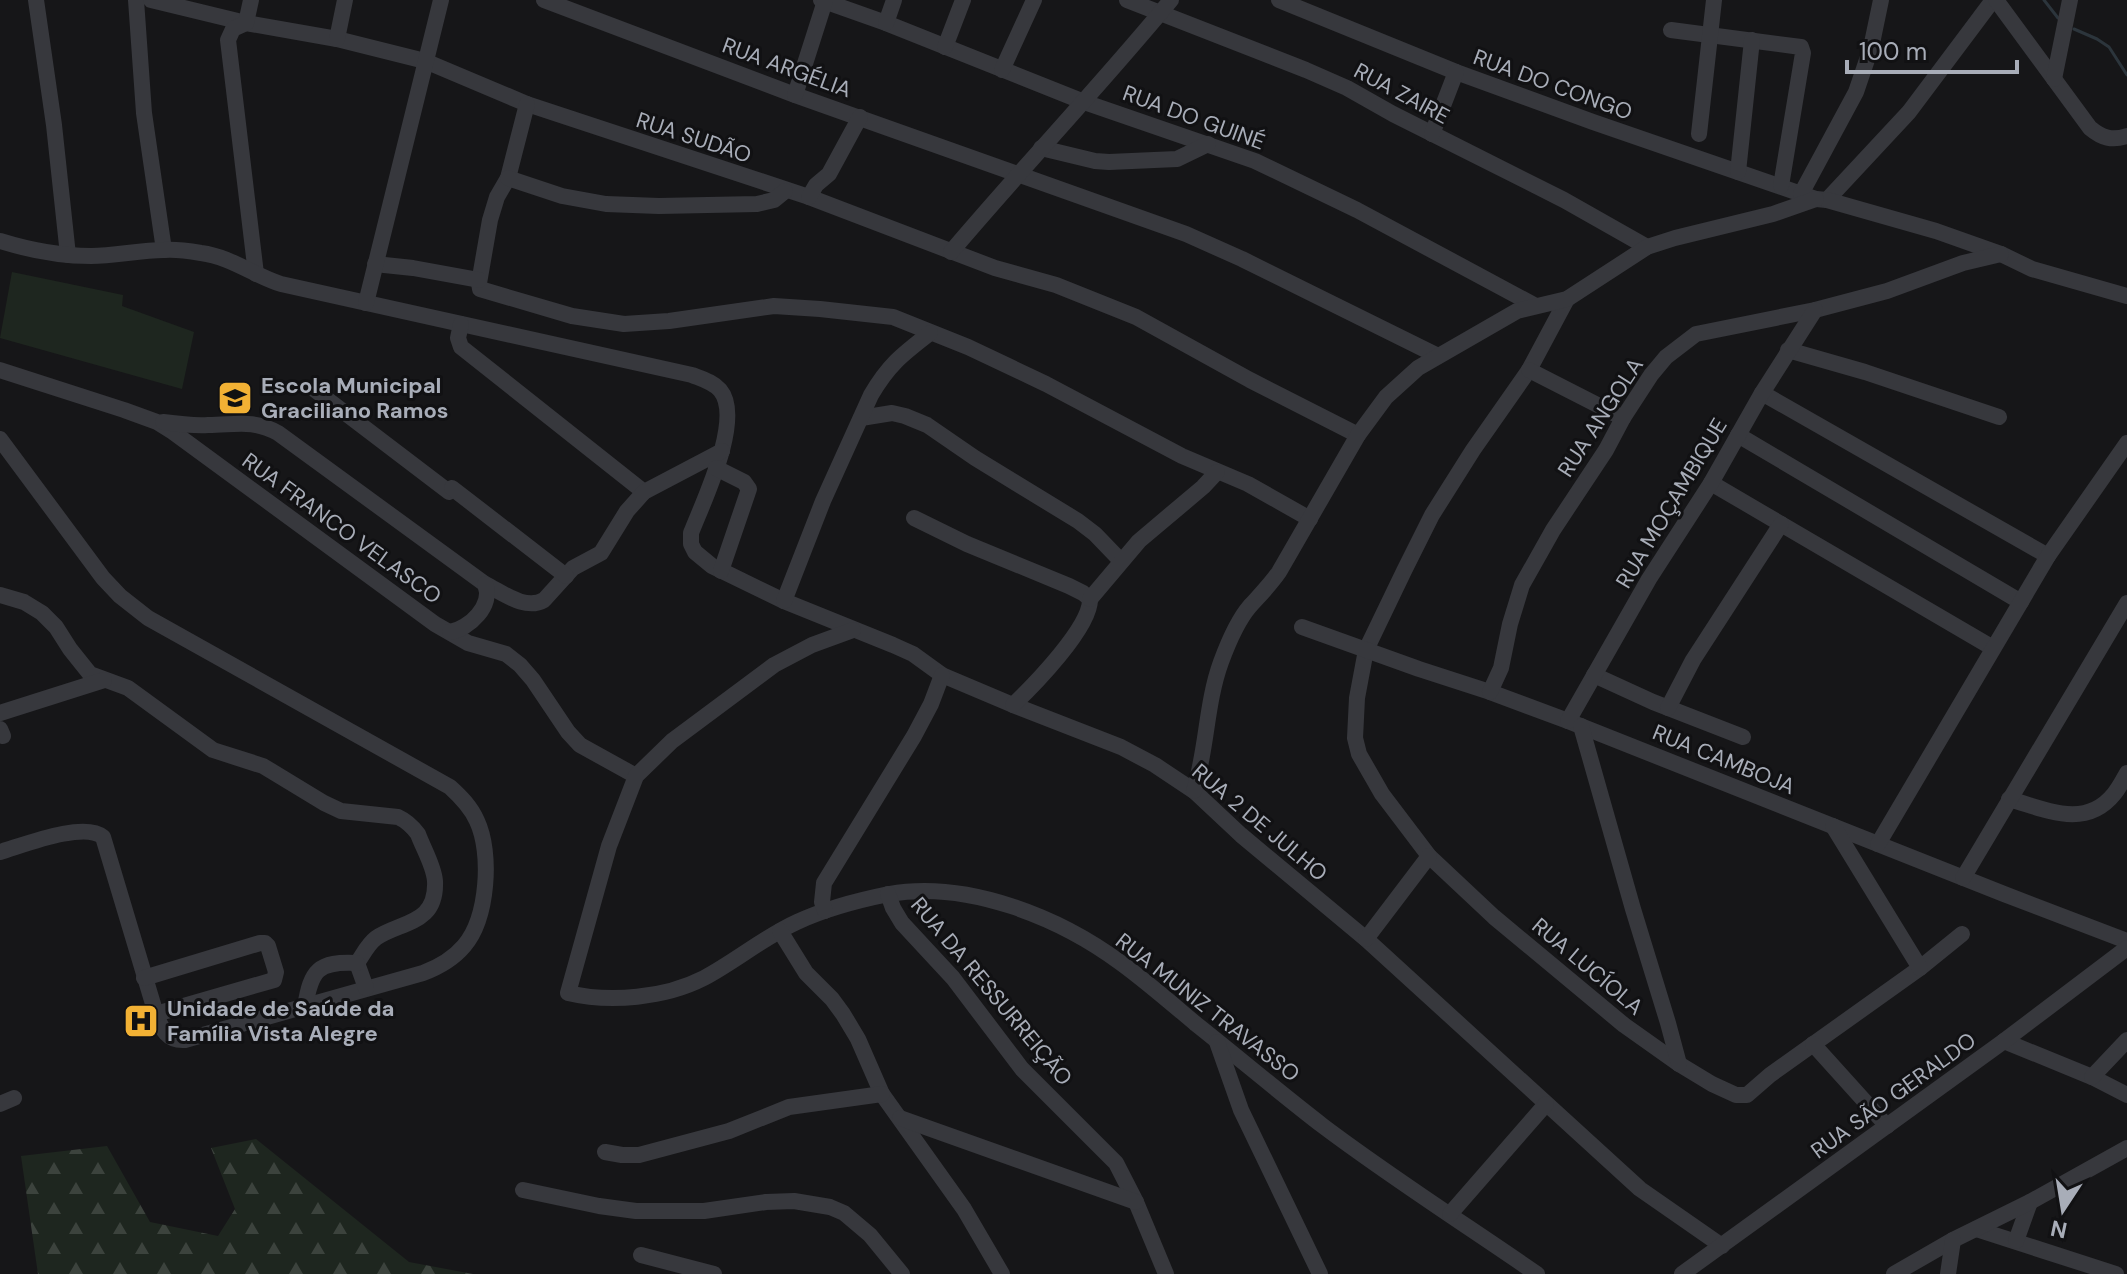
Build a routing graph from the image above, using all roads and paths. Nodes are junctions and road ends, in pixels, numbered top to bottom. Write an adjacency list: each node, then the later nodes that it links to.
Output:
1 (36, 0): 52 (street)
2 (136, 0): 49 (street)
3 (157, 0): 20 (street, RUA SUDÃO)
4 (251, 0): 20 (street)
5 (345, 0): 24 (street)
6 (441, 0): 27 (street)
7 (544, 0): 31 (street, RUA ARGÉLIA)
8 (894, 0): 21 (street)
9 (963, 0): 26 (street)
10 (1034, 0): 28 (street)
11 (1127, 0): 19 (street, RUA ZAIRE)
12 (1171, 0): 19 (street)
13 (1279, 0): 29 (street, RUA DO CONGO)
14 (1714, 0): 23 (street)
15 (1881, 0): 46 (street)
16 (1994, 0): 30 (street); 46 (street)
17 (2070, 0): 30 (street)
18 (823, 1): 21 (street, RUA DO GUINÉ); 31 (street, RUA DO GUINÉ)
19 (1160, 13): 32 (street); 35 (street, RUA ZAIRE)
20 (246, 23): 24 (street, RUA SUDÃO); 54 (street)
21 (886, 23): 26 (street, RUA DO GUINÉ)
22 (1671, 30): 23 (street)
23 (1710, 35): 25 (street); 36 (street)
24 (337, 39): 27 (street, RUA SUDÃO)
25 (1752, 40): 40 (street); 43 (street)
26 (945, 47): 28 (street, RUA DO GUINÉ)
27 (425, 61): 33 (street, RUA SUDÃO); 53 (street)
28 (1002, 70): 32 (street, RUA DO GUINÉ)
29 (1456, 72): 35 (street); 40 (street, RUA DO CONGO)
30 (2054, 79): 37 (street)
31 (795, 95): 34 (street, RUA ARGÉLIA)
32 (1084, 102): 38 (street, RUA DO GUINÉ); 39 (street)
33 (527, 104): 42 (street); 44 (street, RUA SUDÃO)
34 (860, 117): 41 (street, RUA ARGÉLIA); 45 (street)
35 (1432, 134): 48 (street, RUA ZAIRE)
36 (1699, 134)
37 (2127, 136)
38 (1208, 144): 39 (street); 59 (street, RUA DO GUINÉ)
39 (1041, 148): 41 (street)
40 (1738, 172): 43 (street, RUA DO CONGO)
41 (1016, 175): 50 (street); 64 (street, RUA ARGÉLIA)
42 (508, 178): 44 (street); 55 (street)
43 (1781, 186): 46 (street, RUA DO CONGO)
44 (785, 191): 45 (street, RUA SUDÃO)
45 (809, 197): 50 (street, RUA SUDÃO)
46 (1815, 198): 48 (street); 51 (street, RUA DO CONGO)
47 (0, 241): 52 (street)
48 (1647, 247): 57 (street)
49 (164, 250): 52 (street); 54 (street)
50 (951, 252): 73 (street, RUA SUDÃO)
51 (2001, 254): 56 (street, RUA DO CONGO); 60 (street, RUA ANGOLA)
52 (68, 255)
53 (375, 264): 55 (street); 58 (street)
54 (256, 274): 58 (street)
55 (482, 285): 62 (street)
56 (2127, 296)
57 (1567, 299): 59 (street); 66 (street, RUA LUCÍOLA)
58 (366, 303): 61 (street)
59 (1534, 305): 64 (street)
60 (1815, 310): 63 (street, RUA MOÇAMBIQUE); 71 (street, RUA ANGOLA)
61 (461, 324): 77 (street); 81 (street)
62 (930, 333): 70 (street); 79 (street)
63 (1788, 350): 68 (street, RUA MOÇAMBIQUE); 69 (street)
64 (1438, 356): 73 (street)
65 (0, 370): 72 (street, RUA FRANCO VELASCO)
66 (1529, 370): 71 (street); 99 (street, RUA LUCÍOLA)
67 (315, 390): 88 (street)
68 (1762, 393): 74 (street, RUA MOÇAMBIQUE); 85 (street)
69 (1999, 417)
70 (861, 418): 86 (street); 92 (street)
71 (1623, 418): 103 (street, RUA ANGOLA)
72 (157, 422): 89 (street, RUA FRANCO VELASCO); 97 (street, RUA FRANCO VELASCO)
73 (1358, 435): 83 (street)
74 (1738, 435): 80 (street, RUA MOÇAMBIQUE); 93 (street)
75 (0, 439): 127 (street)
76 (2127, 443): 85 (street)
77 (722, 451): 78 (street); 81 (street)
78 (716, 468): 87 (street, RUA 2 DE JULHO); 87 (street)
79 (1217, 472): 83 (street); 86 (street)
80 (1711, 483): 84 (street); 101 (street, RUA MOÇAMBIQUE)
81 (644, 492): 88 (street)
82 (914, 518): 91 (street)
83 (1310, 519): 111 (street)
84 (1781, 524): 98 (street); 105 (street)
85 (2048, 556): 93 (street)
86 (1121, 561): 91 (street)
87 (721, 571): 92 (street, RUA 2 DE JULHO)
88 (566, 576): 89 (street)
89 (485, 584): 97 (street, RUA FRANCO VELASCO)
90 (0, 595): 102 (street)
91 (1086, 596): 104 (street)
92 (784, 601): 96 (street, RUA 2 DE JULHO)
93 (2021, 602): 98 (street)
94 (2127, 603): 112 (street)
95 (1302, 627): 99 (street, RUA CAMBOJA)
96 (853, 630): 100 (street, RUA 2 DE JULHO); 110 (street)
97 (450, 632): 110 (street)
98 (1993, 648): 114 (street)
99 (1366, 650): 103 (street, RUA CAMBOJA); 116 (street, RUA LUCÍOLA)
100 (942, 675): 104 (street, RUA 2 DE JULHO); 119 (street)
101 (1594, 675): 105 (street); 107 (street, RUA MOÇAMBIQUE)
102 (104, 680): 106 (street); 124 (street)
103 (1490, 692): 107 (street, RUA CAMBOJA)
104 (1013, 705): 111 (street, RUA 2 DE JULHO)
105 (1668, 708): 108 (street)
106 (0, 713)
107 (1574, 724): 113 (street, RUA CAMBOJA); 134 (street)
108 (1743, 737)
109 (2127, 773): 112 (street)
110 (636, 776): 120 (street, RUA MUNIZ TRAVASSO)
111 (1194, 791): 122 (street, RUA 2 DE JULHO)
112 (2009, 799): 117 (street)
113 (1832, 826): 114 (street, RUA CAMBOJA); 125 (street)
114 (1878, 844): 117 (street, RUA CAMBOJA)
115 (0, 852): 126 (street)
116 (1429, 856): 122 (street); 134 (street, RUA LUCÍOLA)
117 (1963, 878): 123 (street, RUA CAMBOJA)
118 (888, 894): 119 (street, RUA MUNIZ TRAVASSO); 130 (street, RUA MUNIZ TRAVASSO); 144 (street, RUA DA RESSURREIÇÃO)
119 (825, 911): 120 (street, RUA MUNIZ TRAVASSO)
120 (780, 931): 136 (street)
121 (1962, 934): 125 (street, RUA LUCÍOLA)
122 (1366, 939): 138 (street, RUA 2 DE JULHO)
123 (2126, 940): 132 (street, RUA SÃO GERALDO)
124 (357, 963): 127 (street); 128 (street)
125 (1920, 968): 133 (street, RUA LUCÍOLA)
126 (144, 978): 129 (street); 129 (street)
127 (366, 988): 128 (street)
128 (305, 1007): 129 (street)
129 (156, 1014)
130 (1216, 1040): 146 (street, RUA MUNIZ TRAVASSO); 158 (street)
131 (2127, 1040): 135 (street)
132 (2004, 1041): 135 (street); 140 (street, RUA SÃO GERALDO)
133 (1813, 1044): 134 (street, RUA LUCÍOLA); 140 (street)
134 (1679, 1064)
135 (2092, 1077): 137 (street)
136 (882, 1094): 139 (street); 142 (street)
137 (2127, 1095)
138 (1546, 1104): 146 (street); 150 (street, RUA 2 DE JULHO)
139 (900, 1118): 144 (street); 151 (street)
140 (1887, 1126): 150 (street, RUA SÃO GERALDO)
141 (2127, 1148): 145 (street)
142 (605, 1152)
143 (523, 1190): 154 (street)
144 (1136, 1202): 157 (street, RUA DA RESSURREIÇÃO)
145 (2030, 1202): 147 (street); 149 (street)
146 (1450, 1214): 159 (street, RUA MUNIZ TRAVASSO)
147 (1976, 1229): 148 (street); 149 (street)
148 (1953, 1240): 161 (street); 162 (street)
149 (2016, 1241): 163 (street)
150 (1722, 1246): 160 (street, RUA SÃO GERALDO)
151 (988, 1249): 155 (street); 156 (street)
152 (641, 1255): 153 (street)
153 (714, 1274)
154 (902, 1274)
155 (992, 1274)
156 (1002, 1274)
157 (1166, 1274)
158 (1320, 1274)
159 (1537, 1274)
160 (1682, 1274)
161 (1894, 1274)
162 (1948, 1274)
163 (2116, 1274)

